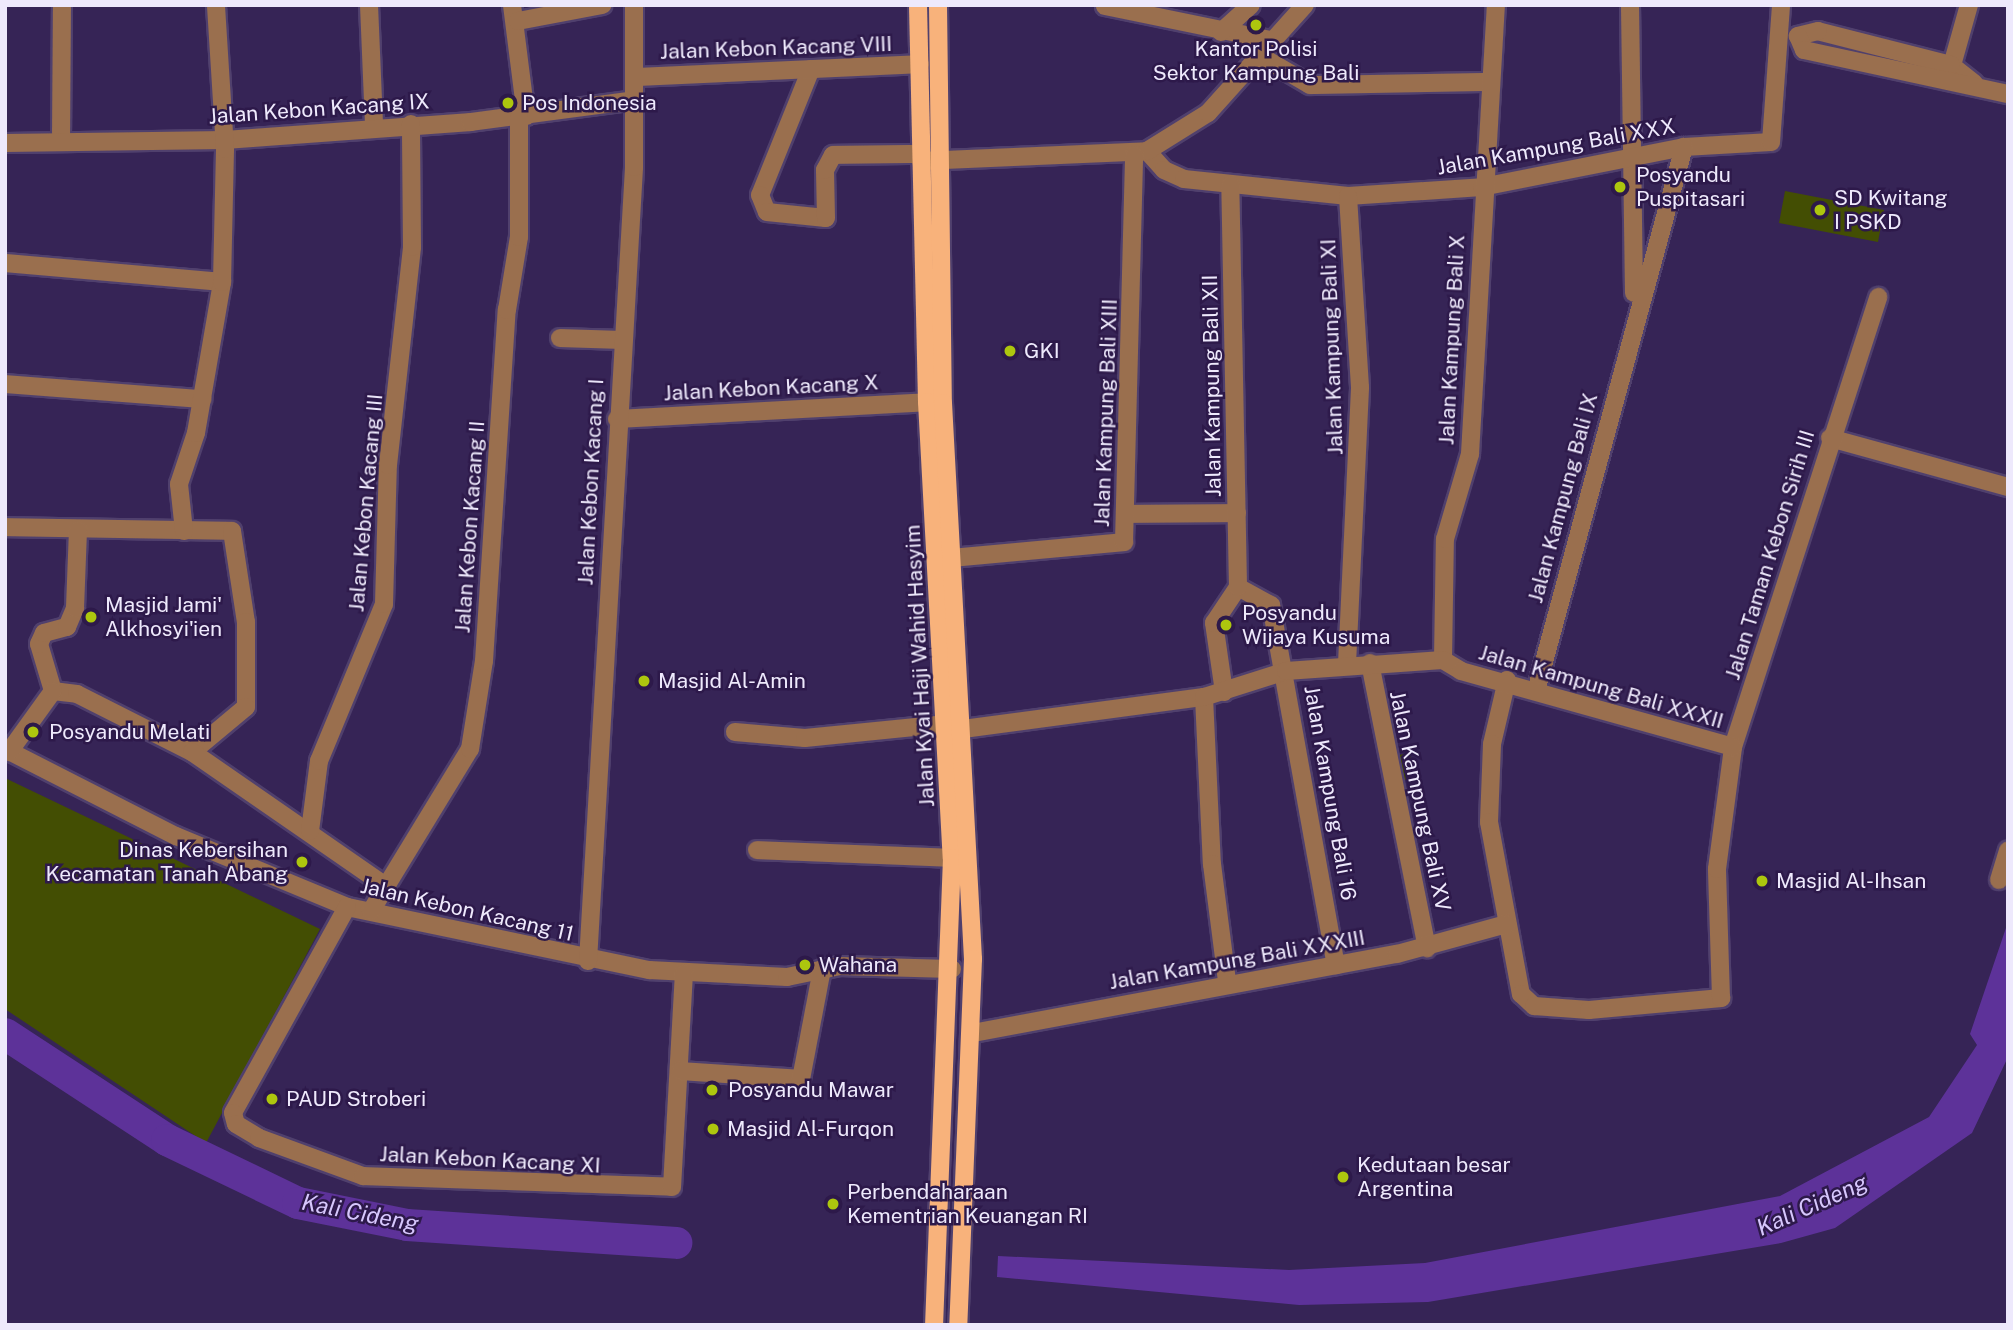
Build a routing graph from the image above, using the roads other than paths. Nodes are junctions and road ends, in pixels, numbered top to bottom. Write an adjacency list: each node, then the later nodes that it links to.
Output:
1 (62, 5): 30 (street)
2 (216, 5): 29 (street)
3 (369, 5): 27 (street)
4 (602, 5): 15 (street)
5 (634, 5): 22 (street, Jalan Kebon Kacang I)
6 (918, 5): 19 (main road, Jalan Kyai Haji Wahid Hasyim)
7 (938, 5): 36 (main road, Jalan Kyai Haji Wahid Hasyim)
8 (1251, 5): 16 (street)
9 (1305, 5): 17 (street)
10 (1496, 5): 23 (street, Jalan Kampung Bali X)
11 (1630, 5): 34 (street, Jalan Kampung Bali IX)
12 (1781, 5): 32 (street, Jalan Kampung Bali XXX)
13 (1969, 5): 21 (street)
14 (1105, 6): 16 (street)
15 (515, 13): 26 (street, Jalan Kebon Kacang II)
16 (1221, 32): 17 (street)
17 (1271, 40): 18 (street)
18 (1257, 54): 23 (street); 33 (street)
19 (920, 64): 20 (street, Jalan Kebon Kacang VIII); 35 (main road, Jalan Kyai Haji Wahid Hasyim)
20 (811, 69): 22 (street, Jalan Kebon Kacang VIII); 35 (street)
21 (1950, 74): 21 (street); 24 (street)
22 (635, 77): 25 (street, Jalan Kebon Kacang I)
23 (1488, 82): 38 (street, Jalan Kampung Bali X)
24 (2008, 94)
25 (635, 100): 26 (street, Jalan Kebon Kacang IX); 47 (street, Jalan Kebon Kacang I)
26 (522, 117): 28 (street, Jalan Kebon Kacang IX); 80 (street, Jalan Kebon Kacang II)
27 (374, 124): 28 (street, Jalan Kebon Kacang IX); 29 (street, Jalan Kebon Kacang IX)
28 (411, 124): 75 (street, Jalan Kebon Kacang III)
29 (225, 140): 30 (street, Jalan Kebon Kacang IX); 43 (street)
30 (61, 142): 31 (street, Jalan Kebon Kacang IX)
31 (5, 143)
32 (1684, 147): 34 (street, Jalan Kampung Bali XXX); 45 (street, Jalan Kampung Bali IX)
33 (1141, 153): 36 (street); 37 (street, Jalan Kampung Bali XXX); 55 (street, Jalan Kampung Bali XIII)
34 (1633, 156): 38 (street, Jalan Kampung Bali XXX); 45 (street, Jalan Kampung Bali IX)
35 (921, 157): 36 (street); 40 (main road, Jalan Kyai Haji Wahid Hasyim)
36 (940, 162): 41 (main road, Jalan Kyai Haji Wahid Hasyim)
37 (1230, 185): 39 (street, Jalan Kampung Bali XXX); 54 (street, Jalan Kampung Bali XII)
38 (1482, 187): 39 (street, Jalan Kampung Bali XXX); 61 (street, Jalan Kampung Bali X)
39 (1348, 196): 63 (street, Jalan Kampung Bali XI)
40 (922, 256): 41 (main road); 50 (main road, Jalan Kyai Haji Wahid Hasyim)
41 (941, 257): 59 (main road, Jalan Kyai Haji Wahid Hasyim)
42 (5, 263): 43 (street)
43 (222, 282): 49 (street)
44 (1878, 297): 52 (street, Jalan Taman Kebon Sirih III)
45 (1634, 318): 67 (street, Jalan Kampung Bali IX)
46 (560, 338): 47 (street)
47 (622, 340): 51 (street, Jalan Kebon Kacang I)
48 (5, 384): 49 (street)
49 (202, 399): 58 (street)
50 (927, 402): 51 (street, Jalan Kebon Kacang X); 70 (main road, Jalan Kyai Haji Wahid Hasyim)
51 (617, 419): 85 (street, Jalan Kebon Kacang I)
52 (1830, 438): 53 (street); 72 (street, Jalan Taman Kebon Sirih III)
53 (2008, 487)
54 (1237, 513): 55 (street); 60 (street, Jalan Kampung Bali XII)
55 (1125, 514): 59 (street, Jalan Kampung Bali XIII)
56 (5, 527): 57 (street)
57 (78, 530): 58 (street); 66 (street)
58 (184, 531): 74 (street)
59 (952, 558): 70 (main road, Jalan Kyai Haji Wahid Hasyim)
60 (1238, 587): 64 (street); 68 (street)
61 (1443, 660): 62 (street, Jalan Kampung Bali XXXII); 65 (street, Jalan Kampung Bali XXXII)
62 (1370, 663): 63 (street, Jalan Kampung Bali XXXII); 84 (street, Jalan Kampung Bali XV)
63 (1347, 664): 64 (street, Jalan Kampung Bali XXXII)
64 (1286, 671): 68 (street, Jalan Kampung Bali XXXII); 86 (street, Jalan Kampung Bali 16)
65 (1507, 680): 67 (street, Jalan Kampung Bali XXXII); 83 (street)
66 (53, 691): 73 (street); 74 (street)
67 (1536, 691): 72 (street, Jalan Kampung Bali XXXII)
68 (1224, 692): 69 (street, Jalan Kampung Bali XXXII)
69 (1204, 697): 70 (street, Jalan Kampung Bali XXXII); 90 (street)
70 (955, 727): 71 (street, Jalan Kampung Bali XXXII); 78 (main road, Jalan Kyai Haji Wahid Hasyim); 91 (main road, Jalan Kyai Haji Wahid Hasyim)
71 (735, 732)
72 (1733, 747): 83 (street, Jalan Taman Kebon Sirih III)
73 (7, 750): 81 (street, Jalan Kebon Kacang 11)
74 (192, 752): 75 (street)
75 (310, 831): 80 (street)
76 (2008, 849): 79 (street)
77 (757, 850): 78 (street)
78 (952, 858): 88 (main road, Jalan Kyai Haji Wahid Hasyim)
79 (1999, 880)
80 (384, 885): 82 (street, Jalan Kebon Kacang II)
81 (347, 906): 82 (street, Jalan Kebon Kacang 11); 92 (street, Jalan Kebon Kacang XI)
82 (371, 911): 85 (street, Jalan Kebon Kacang 11)
83 (1507, 924): 84 (street, Jalan Kampung Bali XXXIII)
84 (1427, 948): 86 (street, Jalan Kampung Bali XXXIII)
85 (588, 961): 89 (street, Jalan Kebon Kacang 11)
86 (1336, 965): 90 (street, Jalan Kampung Bali XXXIII)
87 (822, 969): 88 (street, Jalan Kebon Kacang 11); 89 (street, Jalan Kebon Kacang 11); 92 (street)
88 (952, 969): 93 (main road, Jalan Kyai Haji Wahid Hasyim)
89 (684, 973): 92 (street, Jalan Kebon Kacang XI)
90 (1227, 981): 91 (street, Jalan Kampung Bali XXXIII)
91 (973, 1033): 94 (main road, Jalan Kyai Haji Wahid Hasyim)
92 (681, 1071)
93 (934, 1325)
94 (958, 1325)

